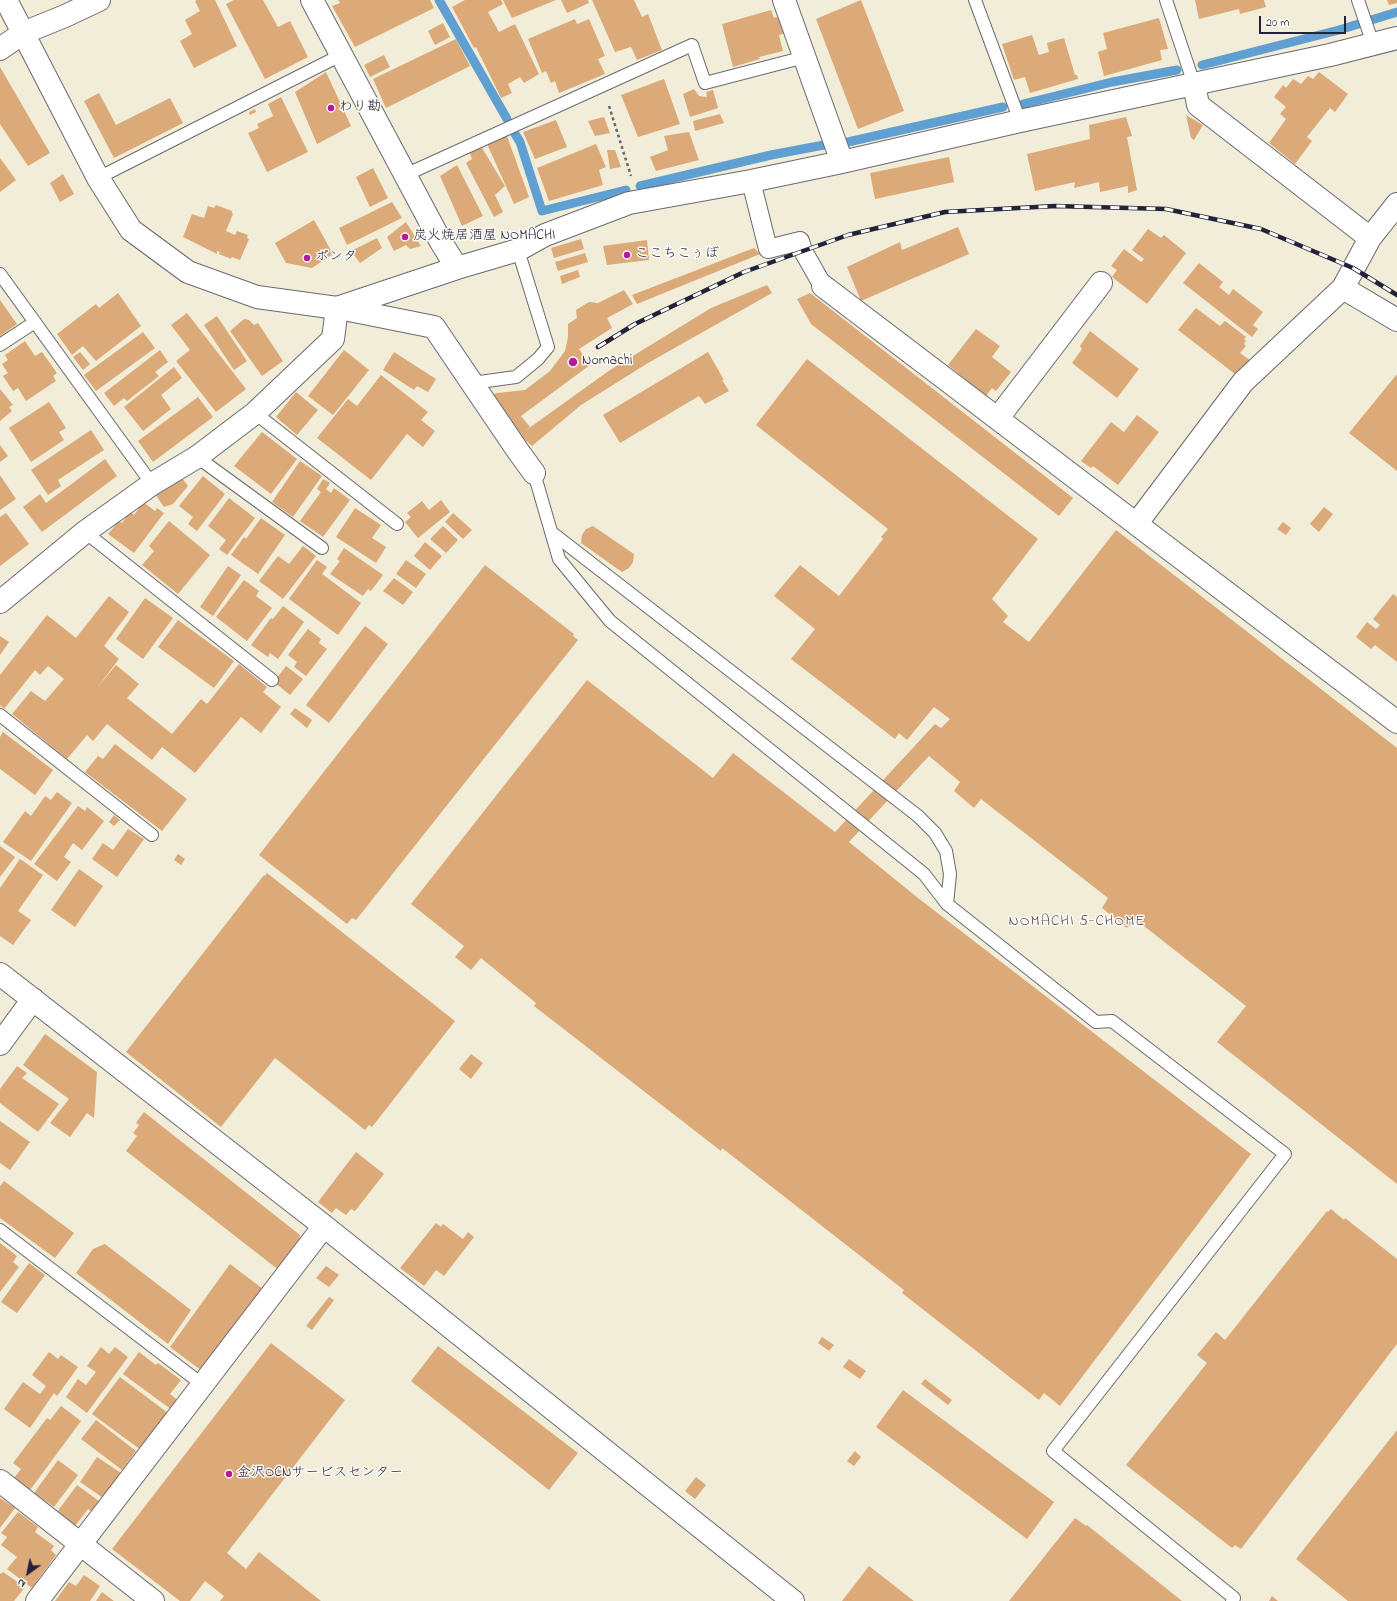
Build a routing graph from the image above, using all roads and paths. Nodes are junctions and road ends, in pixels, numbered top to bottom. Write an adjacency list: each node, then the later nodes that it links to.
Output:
1 (6, 0): 8 (street)
2 (99, 0): 8 (street)
3 (312, 0): 12 (street)
4 (784, 0): 13 (street)
5 (975, 0): 16 (lane)
6 (1166, 0): 14 (lane)
7 (1358, 0): 10 (lane)
8 (23, 33): 11 (street); 19 (street)
9 (1397, 38): 10 (street)
10 (1373, 44): 14 (street)
11 (0, 49)
12 (341, 55): 18 (street); 19 (lane)
13 (805, 57): 15 (lane); 17 (street)
14 (1194, 84): 16 (street); 23 (street)
15 (602, 85): 18 (lane); 21 (path)
16 (1020, 121): 17 (street)
17 (842, 162): 20 (street)
18 (405, 175): 25 (street)
19 (98, 178): 30 (street)
20 (751, 181): 21 (street); 28 (street)
21 (638, 201): 24 (street)
22 (1397, 204): 23 (street)
23 (1370, 238): 29 (street)
24 (518, 250): 25 (street); 34 (lane)
25 (457, 268): 30 (street)
26 (0, 274): 32 (lane)
27 (1101, 283): 36 (street)
28 (823, 286): 36 (street)
29 (1343, 288): 31 (street); 40 (street)
30 (338, 308): 34 (street); 35 (street)
31 (1397, 320)
32 (35, 322): 33 (lane); 39 (lane)
33 (0, 345)
34 (472, 383): 38 (street)
35 (255, 413): 37 (street); 41 (lane)
36 (998, 418): 40 (street)
37 (197, 457): 39 (street); 44 (lane)
38 (534, 473): 43 (lane)
39 (152, 484): 42 (street)
40 (1137, 523): 48 (street)
41 (397, 524)
42 (85, 532): 45 (street); 46 (lane)
43 (551, 532): 50 (lane); 50 (lane)
44 (322, 548)
45 (0, 601)
46 (272, 680)
47 (0, 715): 49 (lane)
48 (1397, 722)
49 (152, 835)
50 (947, 904): 62 (lane)
51 (0, 974): 52 (street)
52 (33, 1000): 53 (street); 54 (street)
53 (0, 1044)
54 (324, 1226): 56 (street); 61 (street)
55 (0, 1230): 56 (lane)
56 (203, 1384): 58 (street)
57 (0, 1481): 58 (street)
58 (81, 1545): 59 (street); 60 (street)
59 (37, 1601)
60 (153, 1601)
61 (793, 1601)
62 (1232, 1601)

